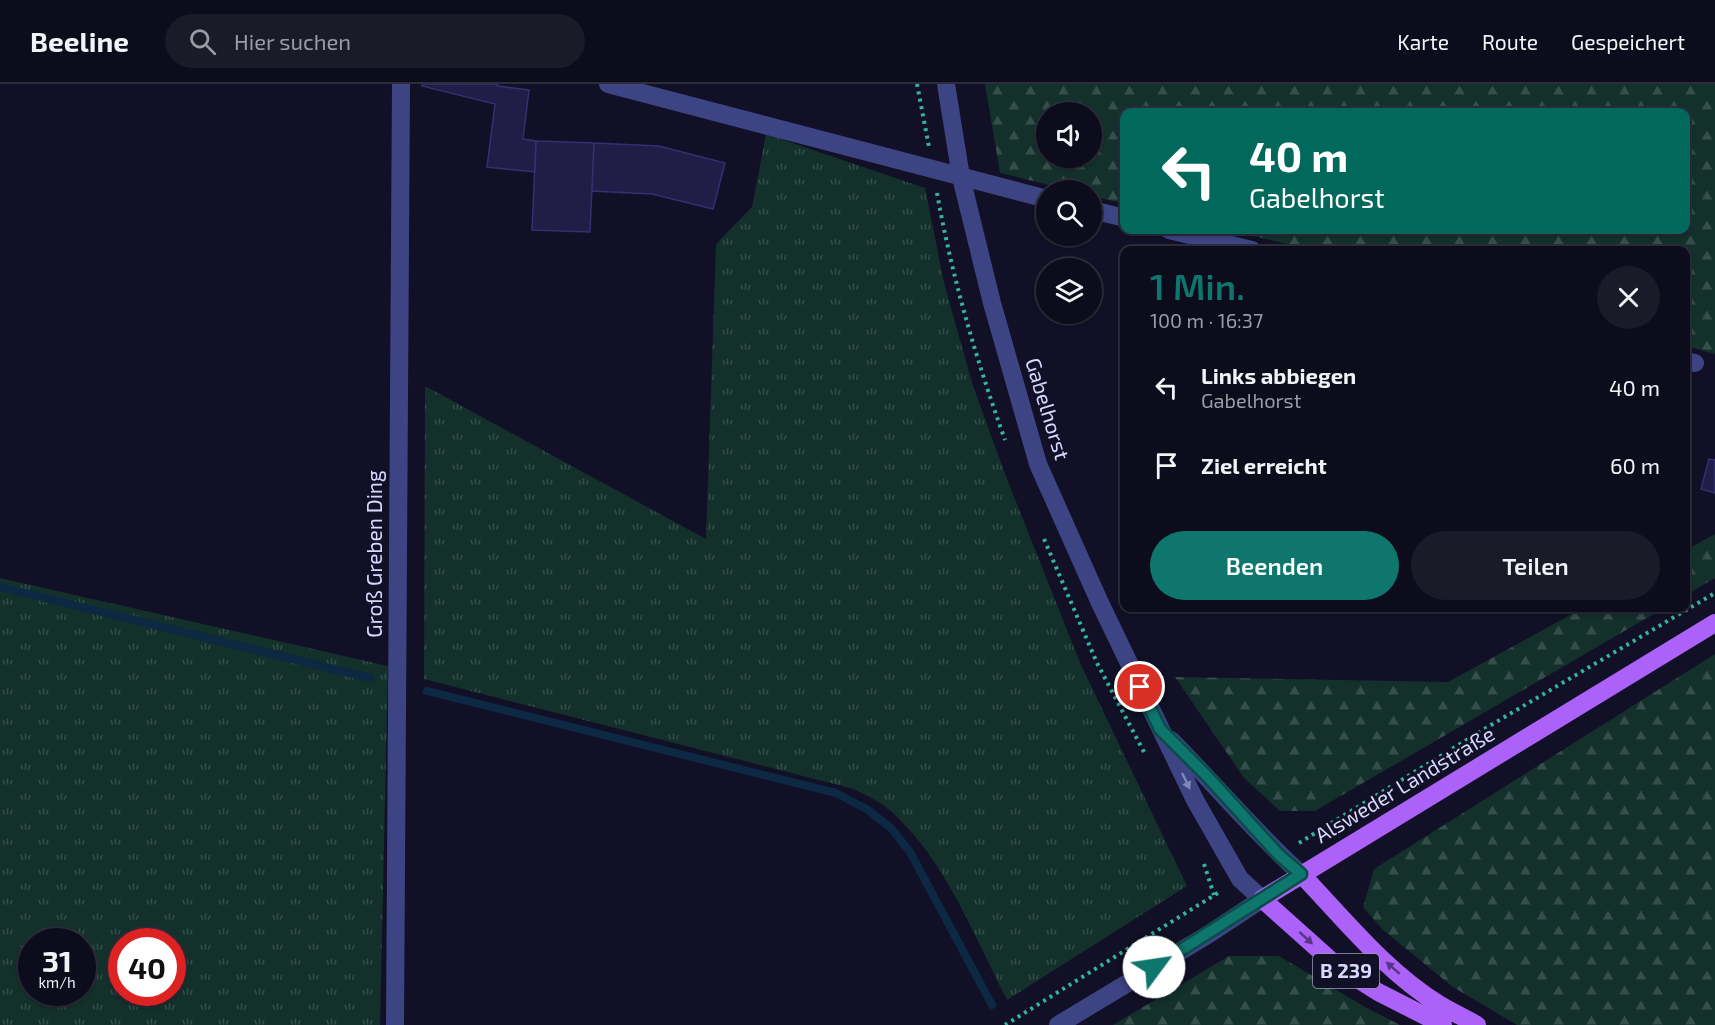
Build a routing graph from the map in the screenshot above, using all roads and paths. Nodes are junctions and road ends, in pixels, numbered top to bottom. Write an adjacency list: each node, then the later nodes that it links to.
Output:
1 (401, 84): 20 (street, Groß Greben Ding)
2 (608, 84): 4 (street)
3 (946, 84): 4 (street, Gabelhorst)
4 (961, 177): 5 (street); 14 (street, Gabelhorst)
5 (1036, 196)
6 (1102, 212): 7 (street)
7 (1120, 217)
8 (1186, 234): 9 (street)
9 (1235, 246)
10 (1715, 593): 11 (path)
11 (1690, 608)
12 (1683, 612): 15 (path)
13 (1715, 623): 16 (main road, Alsweder Landstraße)
14 (1160, 729): 15 (street, Gabelhorst); 17 (street, Gabelhorst, one-way to 17)
15 (1279, 855): 16 (street, Gabelhorst)
16 (1301, 874): 18 (main road, Alsweder Landstraße); 24 (main road, B 239, one-way to 16)
17 (1240, 879): 18 (street, Gabelhorst); 21 (path)
18 (1262, 898): 19 (street, Alsweder Landstraße); 23 (main road, B 239, one-way to 23)
19 (1085, 1018): 22 (street, Alsweder Landstraße)
20 (394, 1025)
21 (1005, 1025)
22 (1058, 1025)
23 (1443, 1025)
24 (1477, 1025)

